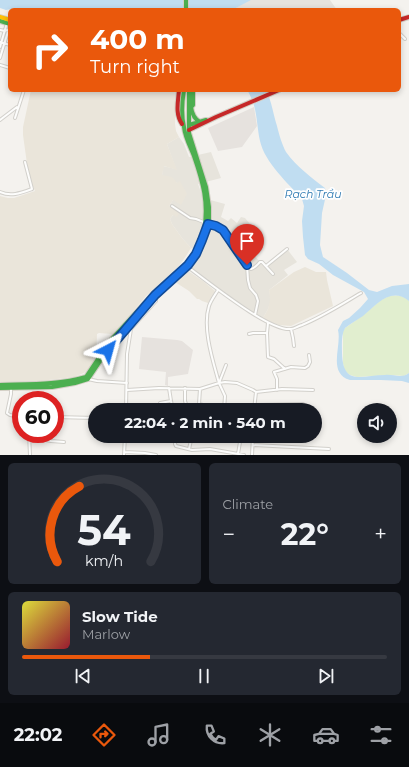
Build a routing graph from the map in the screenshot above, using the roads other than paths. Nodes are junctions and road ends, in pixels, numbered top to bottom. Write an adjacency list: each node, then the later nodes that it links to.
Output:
1 (8, 25): 3 (street)
2 (0, 30): 3 (street)
3 (5, 31): 4 (street); 8 (street)
4 (8, 31)
5 (8, 33): 8 (street)
6 (401, 35): 7 (street)
7 (405, 39)
8 (2, 43): 9 (street); 10 (street)
9 (0, 47)
10 (0, 58)
11 (23, 92): 16 (street)
12 (179, 92): 22 (main road)
13 (184, 92): 22 (main road)
14 (191, 92): 17 (main road)
15 (276, 92): 18 (main road)
16 (18, 106): 19 (street); 20 (street)
17 (190, 109): 21 (main road); 23 (main road)
18 (216, 117): 21 (main road); 24 (main road)
19 (15, 118)
20 (0, 120)
21 (200, 122): 23 (main road)
22 (181, 123): 23 (main road); 24 (main road)
23 (189, 125): 24 (main road)
24 (186, 130): 28 (main road)
25 (25, 162): 26 (street)
26 (0, 192)
27 (172, 206): 28 (street)
28 (207, 223): 30 (main road); 31 (street)
29 (287, 249): 32 (street)
30 (186, 265): 34 (street); 38 (main road)
31 (247, 265): 32 (street); 36 (street)
32 (266, 266): 33 (street)
33 (273, 274)
34 (219, 290): 36 (street); 48 (street)
35 (361, 293): 39 (street)
36 (255, 315): 37 (street)
37 (268, 323): 39 (street); 40 (street)
38 (128, 326): 46 (main road); 47 (street)
39 (291, 329): 42 (street)
40 (267, 333): 41 (street); 45 (street)
41 (249, 334)
42 (294, 346)
43 (309, 355): 45 (street)
44 (226, 365): 48 (street)
45 (285, 369): 56 (street)
46 (86, 378): 47 (street); 49 (main road); 51 (main road)
47 (127, 383): 55 (street)
48 (219, 383): 54 (street); 58 (street); 64 (street)
49 (0, 385)
50 (0, 388): 51 (main road)
51 (11, 388): 66 (street)
52 (170, 388): 53 (street); 55 (street); 59 (street)
53 (185, 388): 54 (street); 62 (street)
54 (200, 389): 63 (street)
55 (126, 390): 60 (street)
56 (277, 390): 57 (street); 58 (street)
57 (313, 390)
58 (256, 392): 65 (street)
59 (171, 401): 61 (street)
60 (126, 403)
61 (160, 403)
62 (186, 403)
63 (199, 403)
64 (224, 403)
65 (255, 403)
66 (12, 416)
67 (64, 417): 68 (street)
68 (88, 418)
69 (29, 443): 80 (street)
70 (125, 443): 77 (street)
71 (175, 443): 75 (street)
72 (190, 443): 75 (street)
73 (239, 443): 79 (street)
74 (253, 445): 76 (street); 82 (street)
75 (189, 449): 79 (street)
76 (329, 449)
77 (125, 454): 78 (street)
78 (156, 454)
79 (238, 454): 81 (street)
80 (30, 455)
81 (244, 455)
82 (252, 455)

